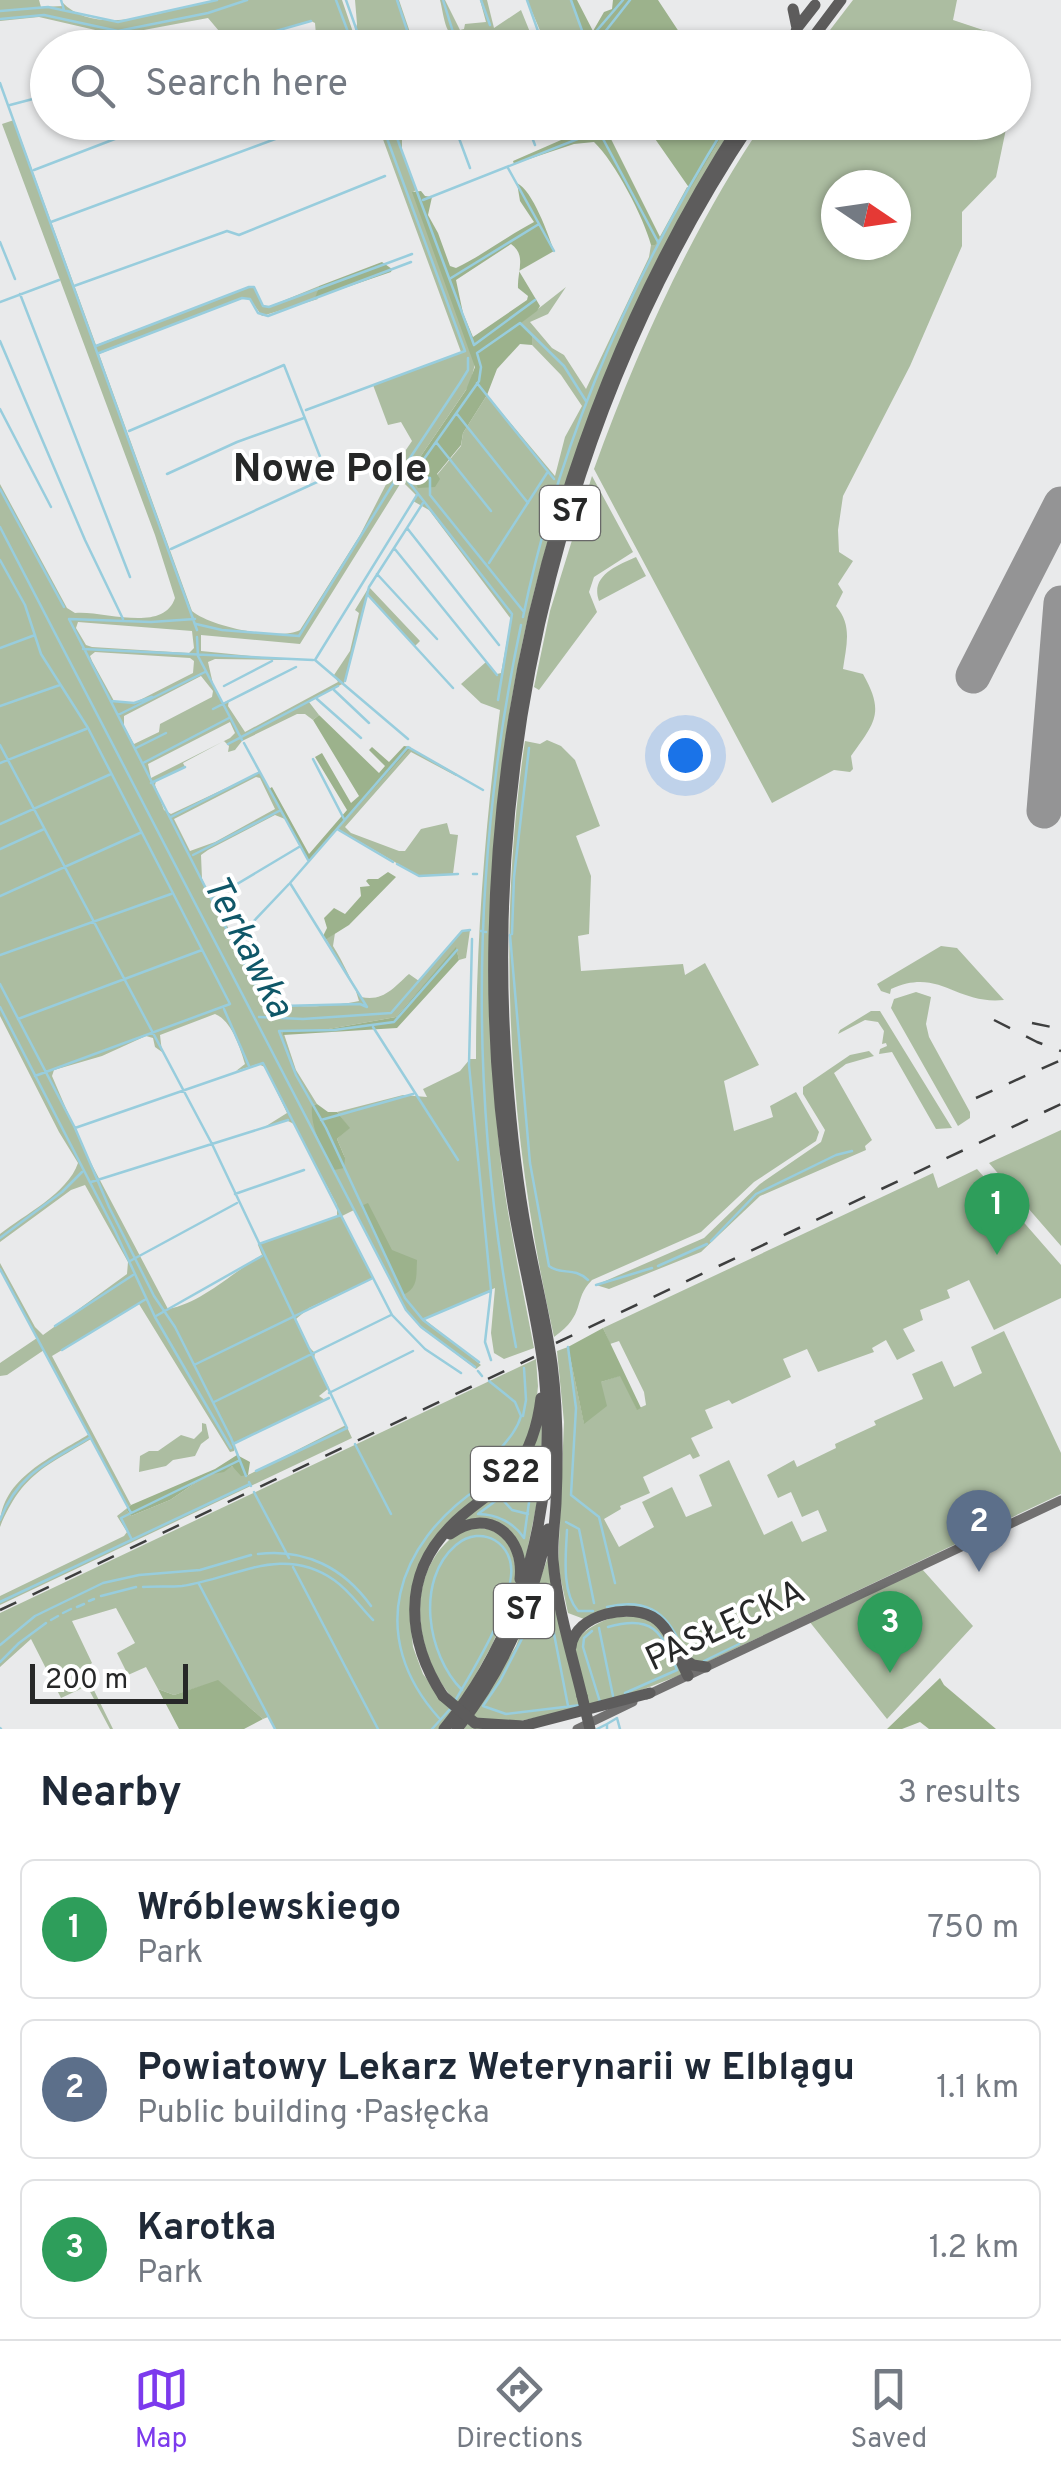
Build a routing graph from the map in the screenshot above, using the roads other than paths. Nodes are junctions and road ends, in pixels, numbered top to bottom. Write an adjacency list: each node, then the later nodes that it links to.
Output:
1 (831, 0): 5 (highway)
2 (840, 0): 6 (highway)
3 (816, 2): 4 (highway); 4 (highway)
4 (797, 28)
5 (807, 30)
6 (818, 30)
7 (732, 140): 9 (highway, S7)
8 (742, 140): 10 (highway, S7)
9 (544, 1374): 12 (highway, S22); 14 (highway, S7)
10 (556, 1480): 13 (highway, S22); 23 (highway, S7)
11 (1061, 1500): 18 (main road, PASŁĘCKA)
12 (434, 1548): 14 (highway); 21 (highway, S22, bridge)
13 (560, 1604): 15 (highway); 16 (highway, S22)
14 (511, 1617): 22 (highway, S7)
15 (584, 1623): 16 (highway); 17 (highway)
16 (571, 1651): 25 (highway, S22, bridge)
17 (677, 1653): 18 (highway); 19 (highway)
18 (706, 1668): 19 (main road, PASŁĘCKA)
19 (688, 1676): 20 (main road, PASŁĘCKA)
20 (650, 1694): 21 (highway); 24 (main road, PASŁĘCKA)
21 (479, 1726)
22 (444, 1729)
23 (456, 1729)
24 (577, 1729)
25 (590, 1729)

